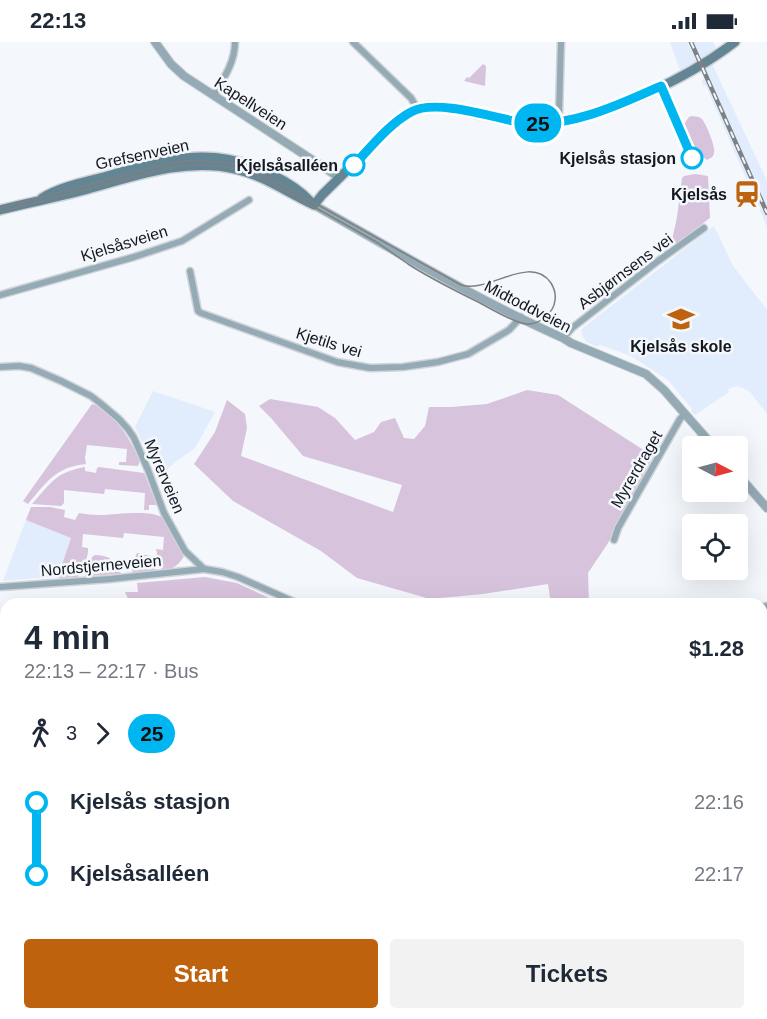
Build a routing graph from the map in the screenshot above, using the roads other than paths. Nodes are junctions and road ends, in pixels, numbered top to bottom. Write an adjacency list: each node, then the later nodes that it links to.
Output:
1 (155, 42): 6 (street, Kapellveien)
2 (235, 42): 6 (street)
3 (353, 42): 7 (street)
4 (561, 42): 8 (street)
5 (735, 42): 8 (main road)
6 (214, 95): 9 (street, Kapellveien)
7 (417, 108): 8 (main road); 9 (main road)
8 (558, 121)
9 (340, 178): 11 (main road)
10 (249, 200): 15 (street, Kjelsåsveien)
11 (314, 205): 12 (main road, Grefsenveien); 16 (street, Midtoddveien)
12 (0, 210)
13 (704, 228): 17 (street, Asbjørnsens vei)
14 (190, 271): 16 (street, Kjetils vei)
15 (0, 294)
16 (520, 317): 17 (street, Midtoddveien)
17 (563, 338): 19 (street, Midtoddveien)
18 (0, 367): 24 (street, Myrerveien)
19 (686, 414): 20 (street, Midtoddveien); 23 (street, Myrerdraget)
20 (705, 436)
21 (748, 486): 22 (street)
22 (767, 508)
23 (614, 540)
24 (204, 569): 25 (street, Nordstjerneveien); 26 (street)
25 (0, 587)
26 (285, 598)

